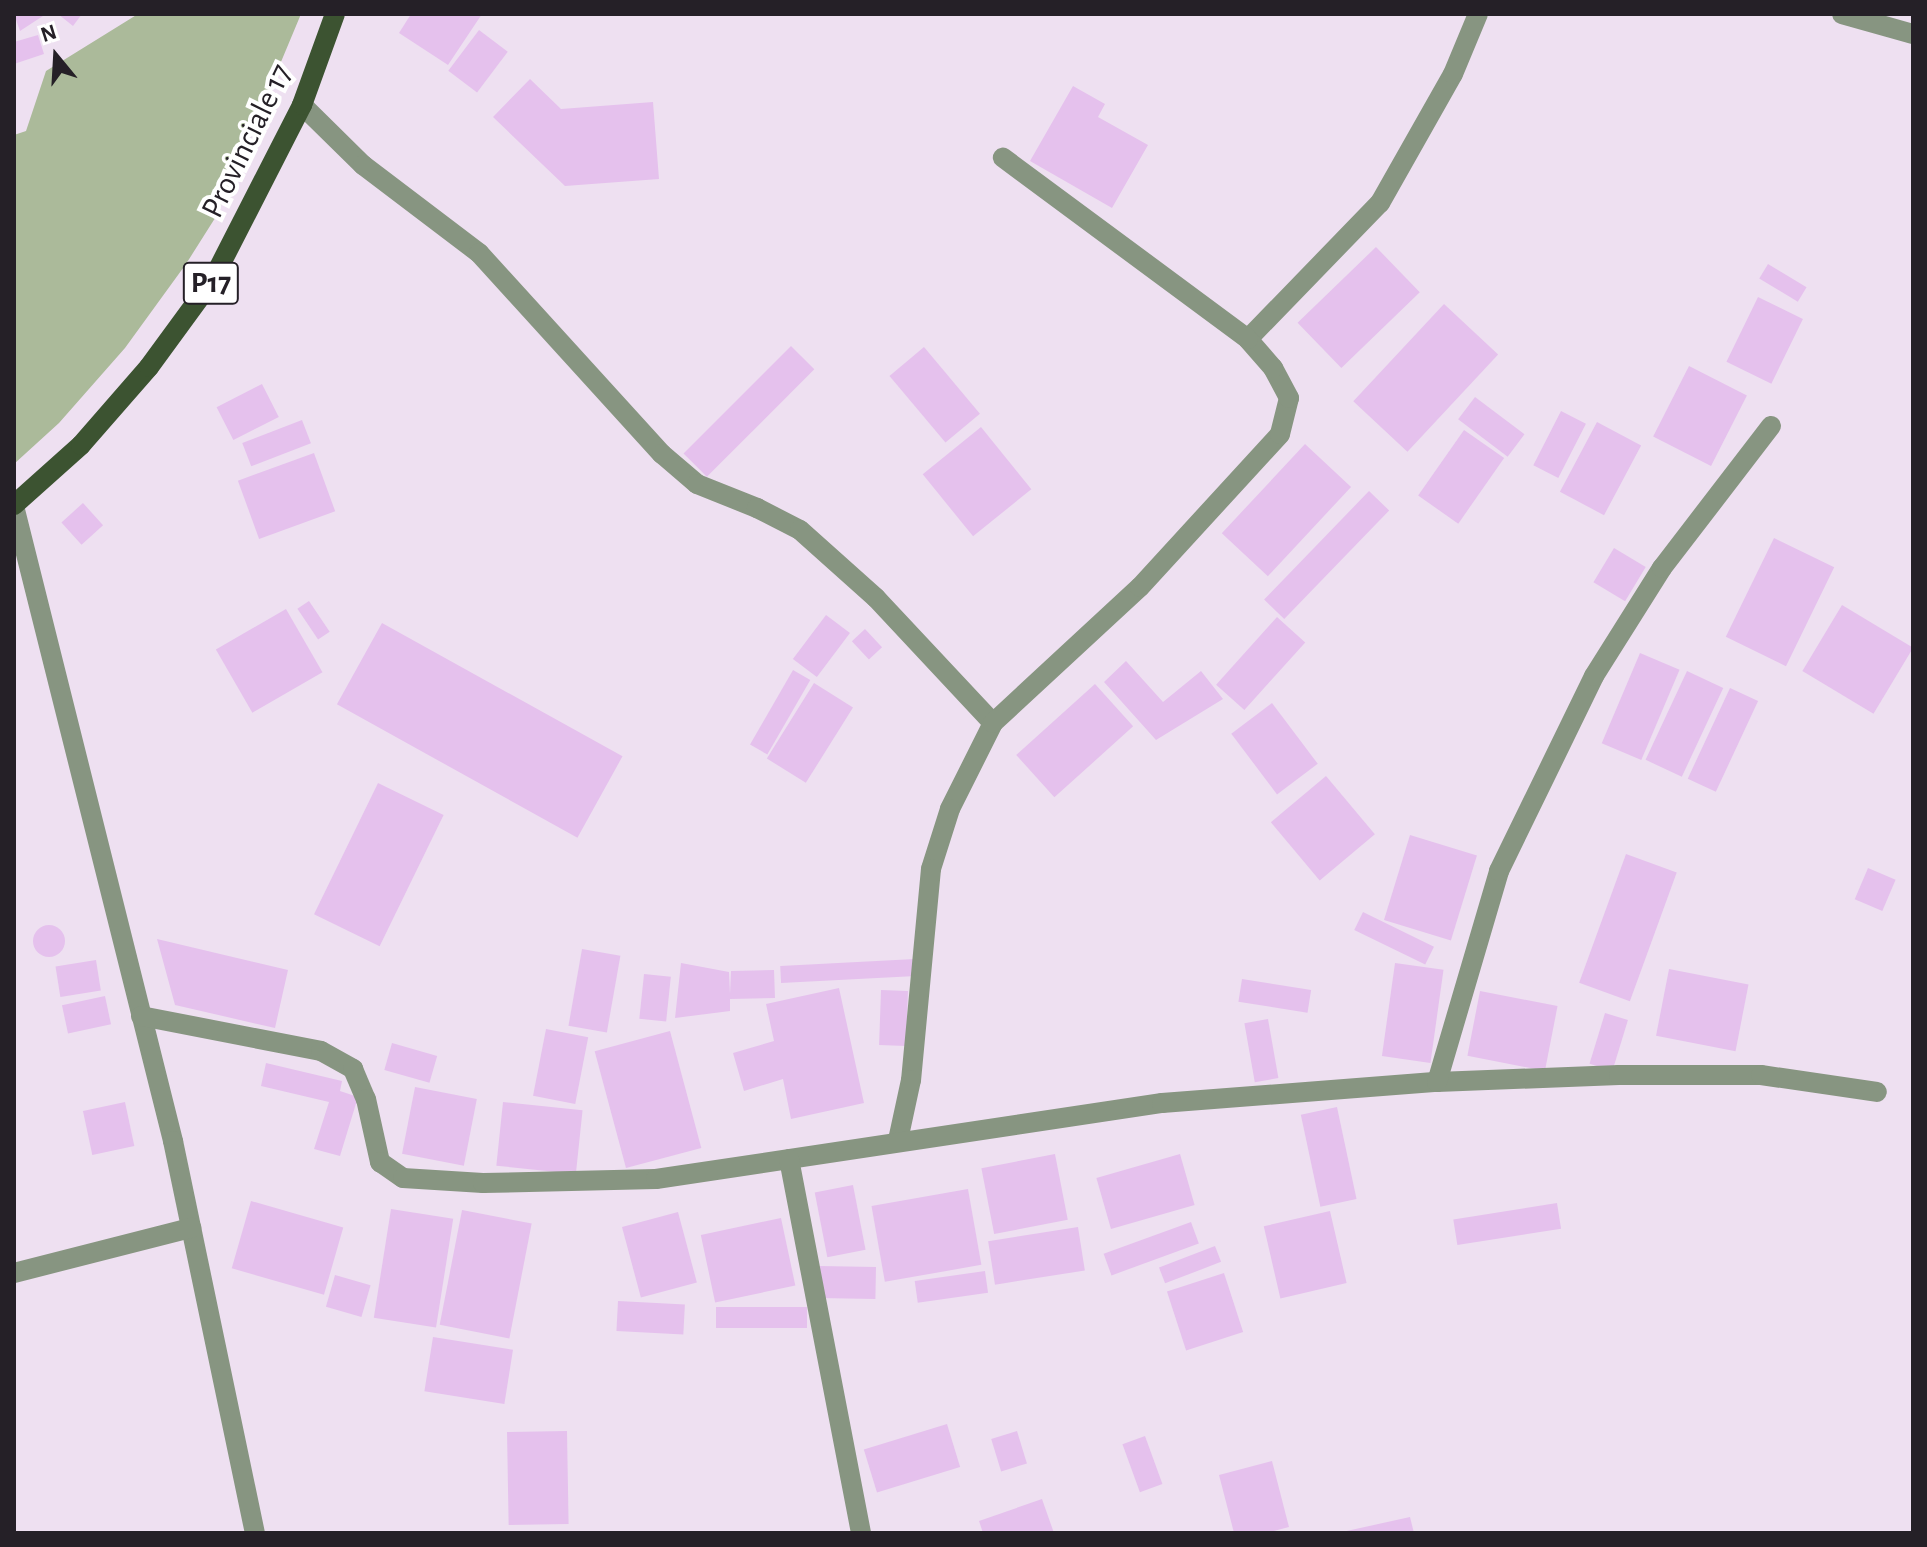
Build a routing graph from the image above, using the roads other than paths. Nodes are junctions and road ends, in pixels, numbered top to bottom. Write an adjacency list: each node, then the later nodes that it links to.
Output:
1 (335, 14): 5 (main road, Provinciale 17 / P17)
2 (1478, 14): 7 (street)
3 (1842, 14): 4 (street)
4 (1913, 34)
5 (302, 105): 9 (main road, Provinciale 17 / P17); 10 (street)
6 (1003, 158): 7 (street)
7 (1248, 339): 10 (street)
8 (1771, 426): 12 (street)
9 (14, 506): 11 (street)
10 (993, 723): 14 (street)
11 (141, 1016): 15 (street); 16 (street)
12 (1437, 1082): 13 (street); 14 (street)
13 (1877, 1092)
14 (898, 1140): 15 (street)
15 (789, 1159): 19 (street)
16 (191, 1228): 17 (street); 18 (street)
17 (14, 1273)
18 (255, 1533)
19 (861, 1533)

